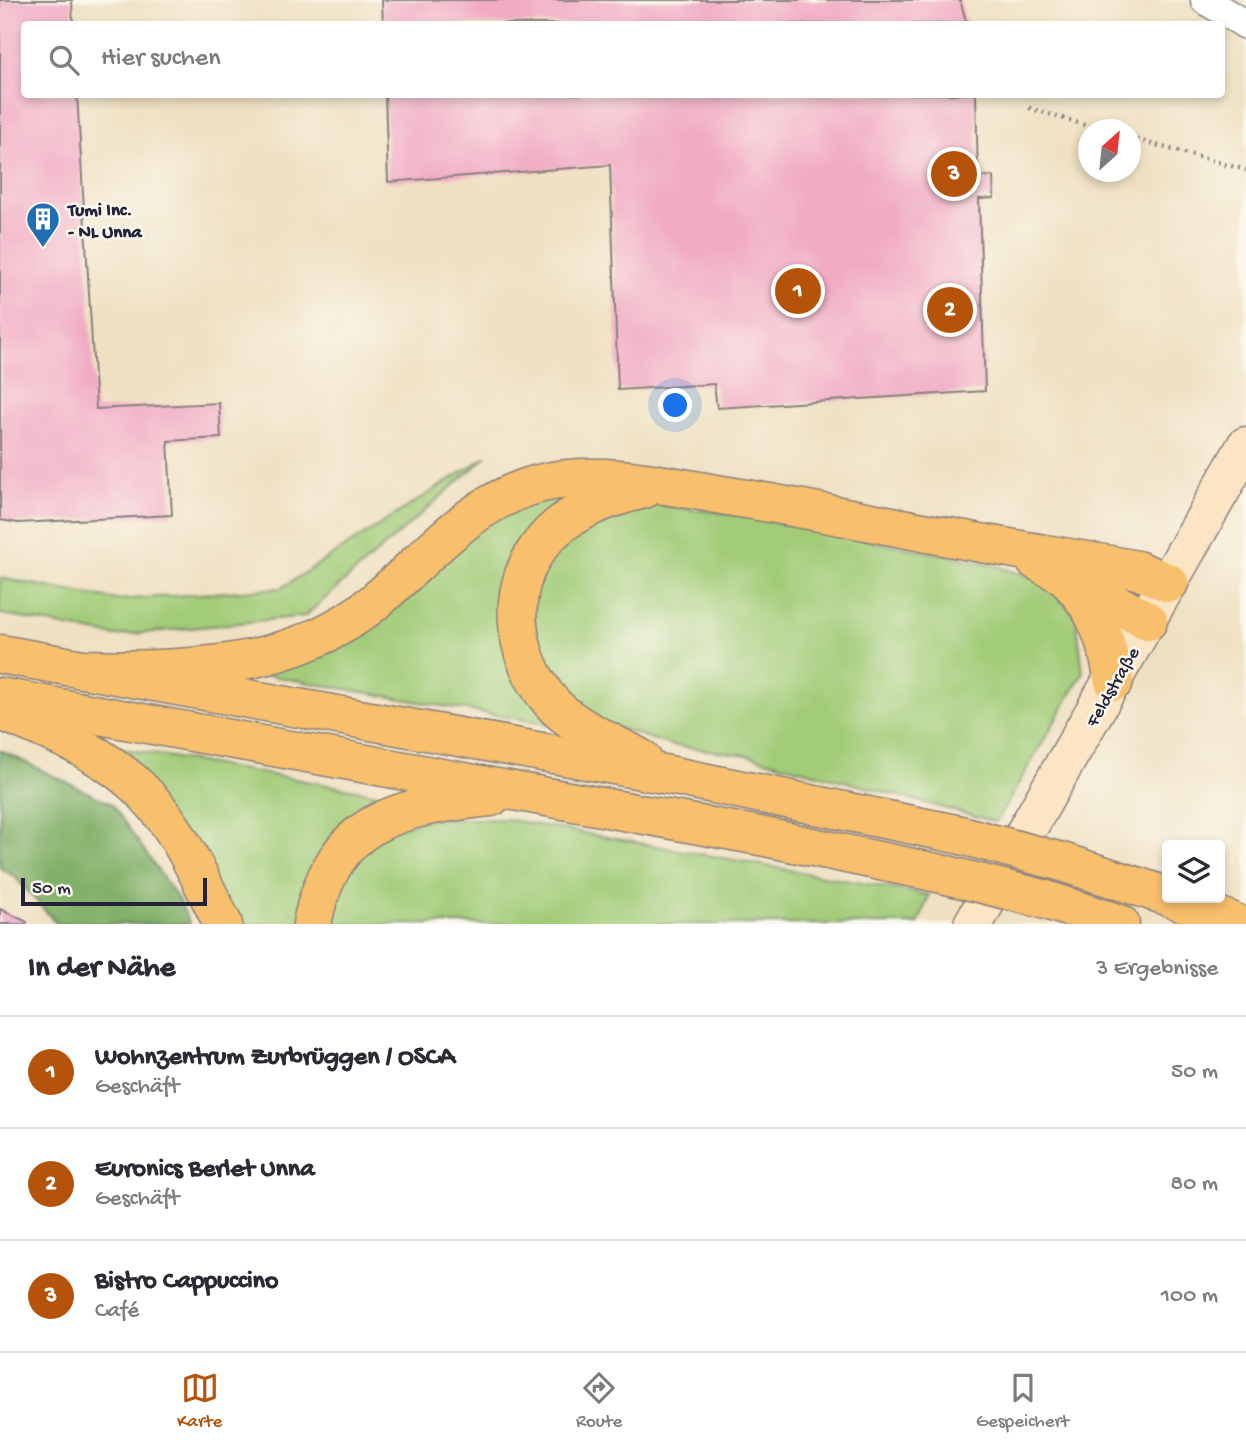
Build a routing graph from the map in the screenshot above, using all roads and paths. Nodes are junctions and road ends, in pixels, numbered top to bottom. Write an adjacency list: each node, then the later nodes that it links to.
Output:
1 (1205, 0): 2 (street)
2 (1246, 24)
3 (1029, 108): 4 (path)
4 (1078, 123)
5 (1141, 141): 6 (path)
6 (1246, 170)
7 (1246, 446): 11 (main road, Feldstraße)
8 (659, 485): 9 (main road); 14 (main road); 18 (main road)
9 (1015, 549): 10 (main road); 11 (main road)
10 (1070, 581): 12 (main road); 15 (main road)
11 (1169, 583): 12 (main road, Feldstraße)
12 (1148, 621): 15 (main road, Feldstraße)
13 (0, 654): 14 (main road)
14 (82, 668): 18 (main road)
15 (1114, 681): 24 (main road, Feldstraße)
16 (0, 697): 19 (main road)
17 (0, 710): 22 (main road)
18 (669, 775): 20 (main road, bridge)
19 (530, 793): 23 (main road); 25 (main road, bridge)
20 (1162, 894)
21 (1185, 903): 26 (main road)
22 (223, 924)
23 (312, 924)
24 (973, 924)
25 (1120, 924)
26 (1238, 924)

